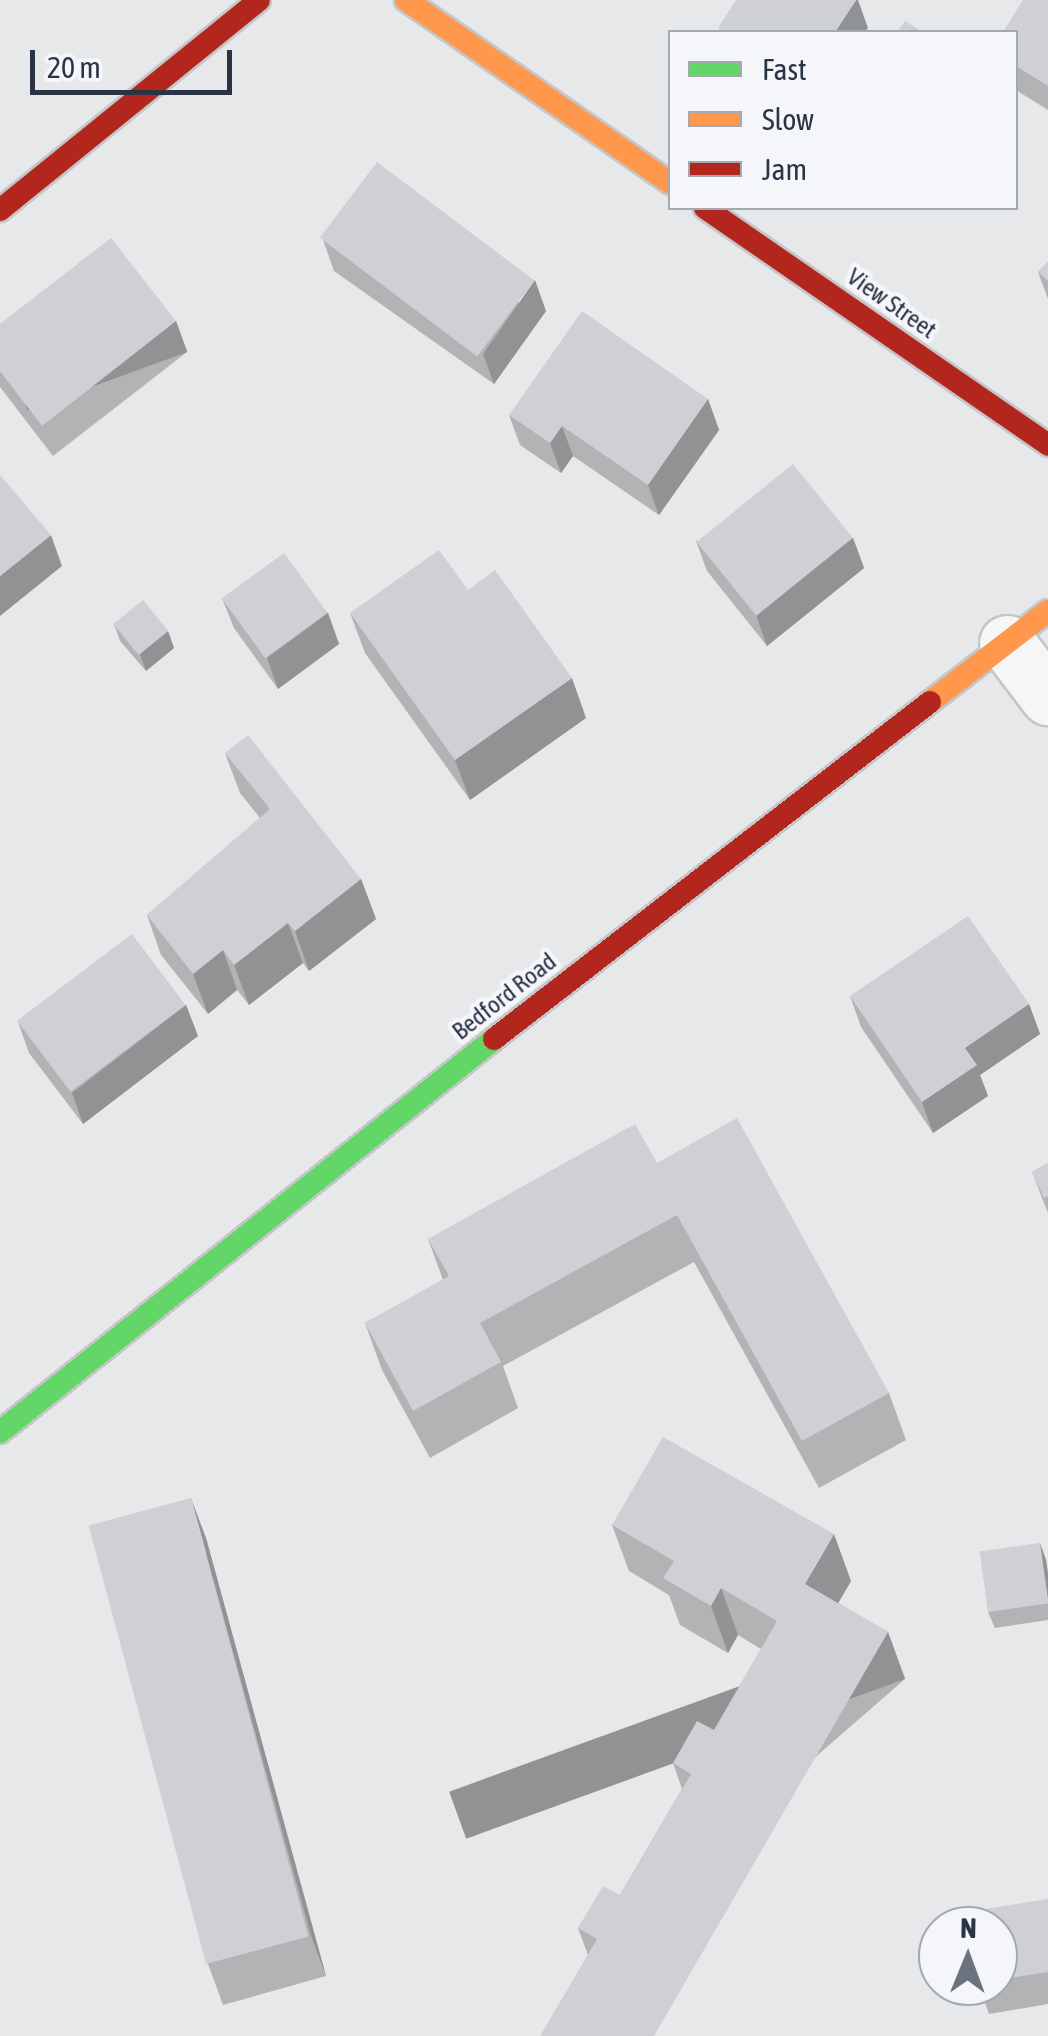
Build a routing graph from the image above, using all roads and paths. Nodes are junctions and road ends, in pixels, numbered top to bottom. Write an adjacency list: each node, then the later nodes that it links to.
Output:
1 (258, 0): 4 (main road)
2 (406, 0): 3 (main road)
3 (668, 182)
4 (0, 210)
5 (709, 210): 6 (main road, View Street)
6 (1048, 444)
7 (1027, 627): 8 (street); 9 (main road, Bedford Road)
8 (1048, 697)
9 (0, 1432)

